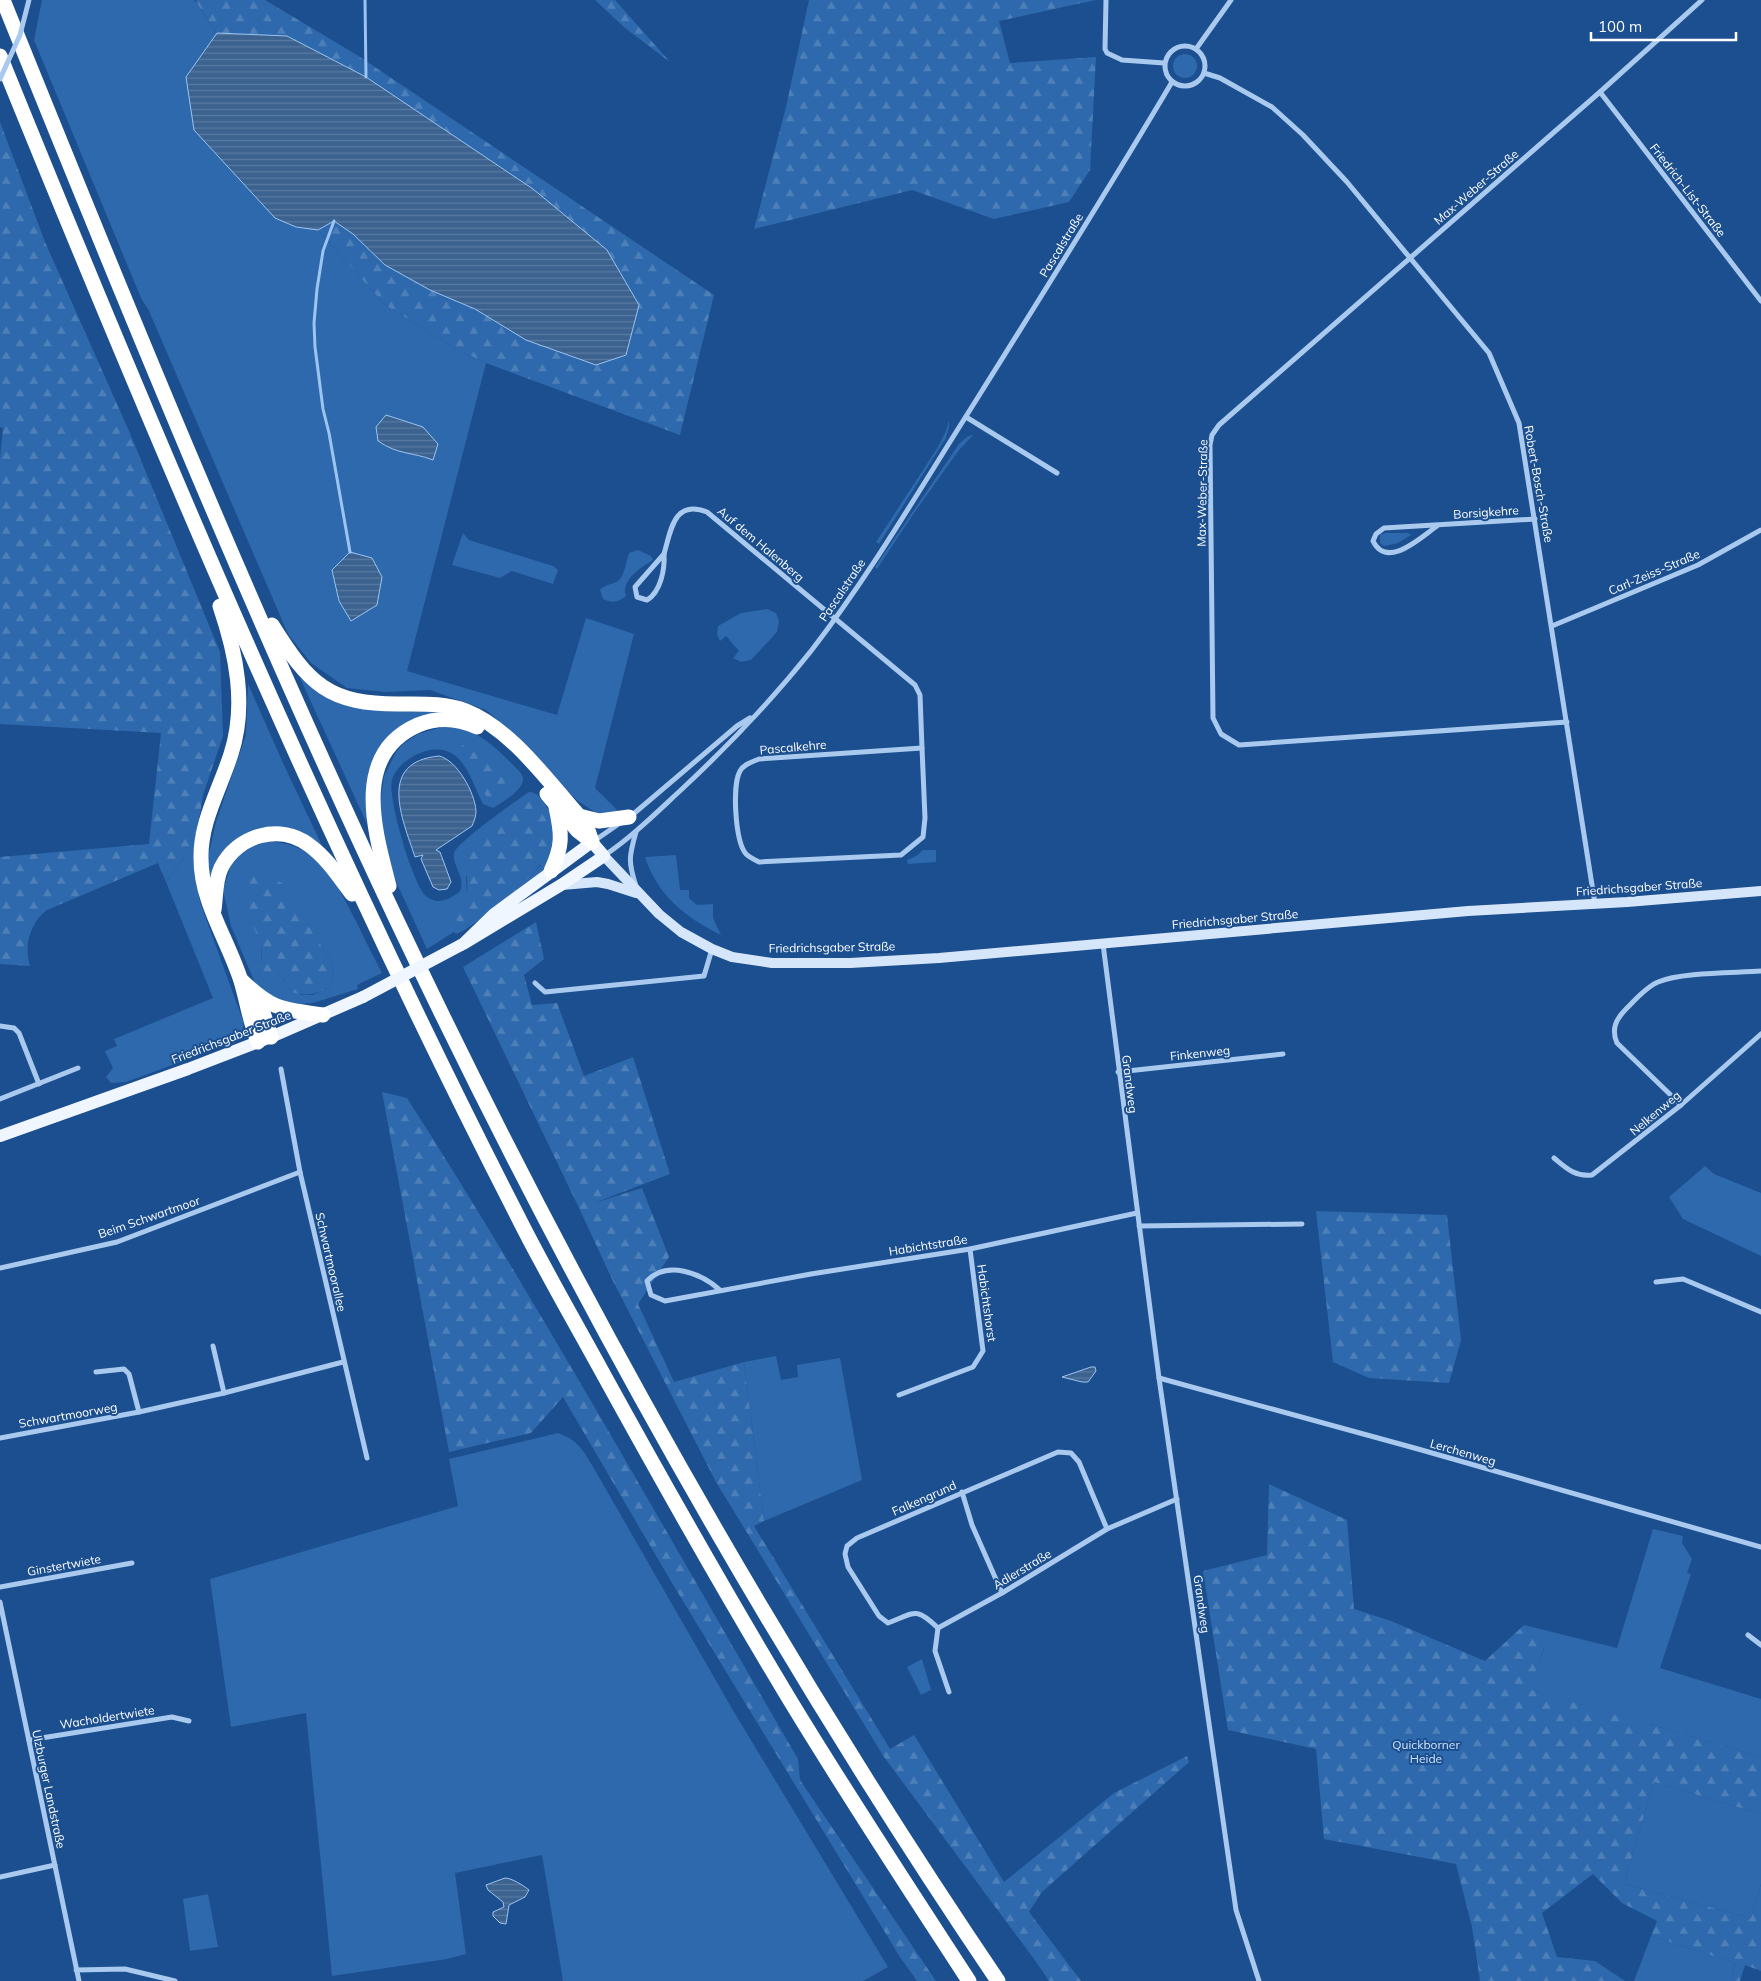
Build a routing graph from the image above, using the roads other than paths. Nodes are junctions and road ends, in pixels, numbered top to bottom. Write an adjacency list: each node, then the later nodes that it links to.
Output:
1 (3, 0): 22 (highway)
2 (29, 0): 10 (street, bridge)
3 (1106, 0): 8 (street)
4 (1231, 0): 6 (street)
5 (1702, 0): 12 (street, Max-Weber-Straße)
6 (1196, 49): 8 (street); 9 (street)
7 (0, 56): 21 (highway)
8 (1164, 63): 11 (street)
9 (1204, 73): 11 (street); 13 (street, Robert-Bosch-Straße)
10 (0, 79)
11 (1172, 82): 15 (street, Pascalstraße)
12 (1600, 92): 13 (street, Max-Weber-Straße); 14 (street, Friedrich-List-Straße)
13 (1409, 257): 17 (street, Robert-Bosch-Straße); 26 (street, Max-Weber-Straße)
14 (1761, 300)
15 (966, 417): 16 (street); 23 (street, Pascalstraße)
16 (1058, 473)
17 (1535, 519): 18 (street, Borsigkehre); 24 (street, Robert-Bosch-Straße)
18 (1437, 526): 18 (street, Borsigkehre)
19 (1761, 530): 24 (street, Carl-Zeiss-Straße)
20 (664, 554): 20 (street, Auf dem Halenberg); 23 (street, Auf dem Halenberg)
21 (211, 566): 39 (highway); 40 (highway)
22 (244, 581): 29 (highway); 41 (highway)
23 (835, 618): 25 (street, Pascalstraße); 27 (street)
24 (1552, 626): 26 (street, Robert-Bosch-Straße)
25 (755, 715): 30 (street, Pascalstraße); 31 (street, Pascalstraße)
26 (1567, 722): 38 (street, Robert-Bosch-Straße)
27 (922, 748): 27 (street, Pascalkehre)
28 (556, 806): 32 (highway); 34 (highway); 41 (highway)
29 (579, 816): 30 (highway); 32 (highway)
30 (628, 817): 32 (street, Pascalstraße)
31 (637, 831): 33 (street, Pascalstraße); 37 (street, Friedrichsgaber Straße)
32 (592, 842): 33 (main road, Friedrichsgaber Straße); 34 (main road, Friedrichsgaber Straße)
33 (604, 856): 35 (main road, Friedrichsgaber Straße); 37 (main road, Friedrichsgaber Straße)
34 (551, 871): 42 (main road, Friedrichsgaber Straße)
35 (561, 885): 37 (main road, Friedrichsgaber Straße); 42 (main road, Friedrichsgaber Straße)
36 (1761, 891): 38 (main road, Friedrichsgaber Straße)
37 (639, 894): 44 (main road, Friedrichsgaber Straße)
38 (1595, 904): 43 (main road, Friedrichsgaber Straße)
39 (214, 912): 40 (highway); 46 (highway)
40 (372, 922): 99 (highway)
41 (398, 923): 100 (highway)
42 (462, 944): 49 (main road, Friedrichsgaber Straße, bridge)
43 (1103, 944): 44 (main road, Friedrichsgaber Straße); 56 (street, Grandweg)
44 (712, 949): 47 (street)
45 (1761, 971): 59 (street)
46 (240, 980): 48 (highway); 52 (highway)
47 (535, 983)
48 (258, 997): 49 (highway); 52 (highway)
49 (323, 1015): 52 (main road, Friedrichsgaber Straße)
50 (0, 1026): 57 (street)
51 (1761, 1034): 59 (street, Nelkenweg)
52 (265, 1040): 60 (main road, Friedrichsgaber Straße)
53 (1283, 1054): 56 (street, Finkenweg)
54 (78, 1068): 57 (street)
55 (281, 1069): 62 (street, Schwartmoorallee)
56 (1118, 1072): 63 (street, Grandweg)
57 (39, 1084): 58 (street)
58 (0, 1098)
59 (1681, 1105): 61 (street, Nelkenweg)
60 (0, 1136)
61 (1554, 1158)
62 (300, 1172): 67 (street, Beim Schwartmoor); 72 (street, Schwartmoorallee)
63 (1138, 1213): 65 (street, Grandweg); 66 (street, Habichtstraße)
64 (1302, 1224): 65 (street)
65 (1139, 1226): 74 (street, Grandweg)
66 (970, 1249): 69 (street, Habichtstraße); 76 (street, Habichtshorst)
67 (0, 1268)
68 (1656, 1282): 70 (street)
69 (720, 1290): 69 (street, Habichtstraße)
70 (1761, 1312)
71 (213, 1346): 75 (street)
72 (343, 1362): 75 (street, Schwartmoorweg); 79 (street, Schwartmoorallee)
73 (96, 1372): 77 (street)
74 (1159, 1378): 81 (street, Grandweg); 83 (street, Lerchenweg)
75 (224, 1393): 77 (street, Schwartmoorweg)
76 (899, 1395)
77 (139, 1412): 78 (street, Schwartmoorweg)
78 (0, 1438)
79 (367, 1458)
80 (962, 1492): 82 (street, Falkengrund); 86 (street); 88 (street, Falkengrund)
81 (1177, 1499): 82 (street, Adlerstraße); 101 (street, Grandweg)
82 (1107, 1529): 86 (street, Adlerstraße)
83 (1761, 1546)
84 (132, 1564): 85 (street, Ginstertwiete)
85 (0, 1587)
86 (1002, 1593): 88 (street, Adlerstraße)
87 (0, 1602): 93 (street, Ulzburger Landstraße)
88 (938, 1628): 91 (street)
89 (1748, 1635): 90 (street)
90 (1761, 1645)
91 (949, 1692)
92 (189, 1721): 93 (street, Wacholdertwiete)
93 (29, 1740): 94 (street, Ulzburger Landstraße)
94 (55, 1865): 95 (street); 96 (street, Ulzburger Landstraße)
95 (0, 1878)
96 (76, 1970): 97 (street, Ulzburger Landstraße); 98 (street)
97 (79, 1981)
98 (175, 1981)
99 (969, 1981)
100 (998, 1981)
101 (1259, 1981)

